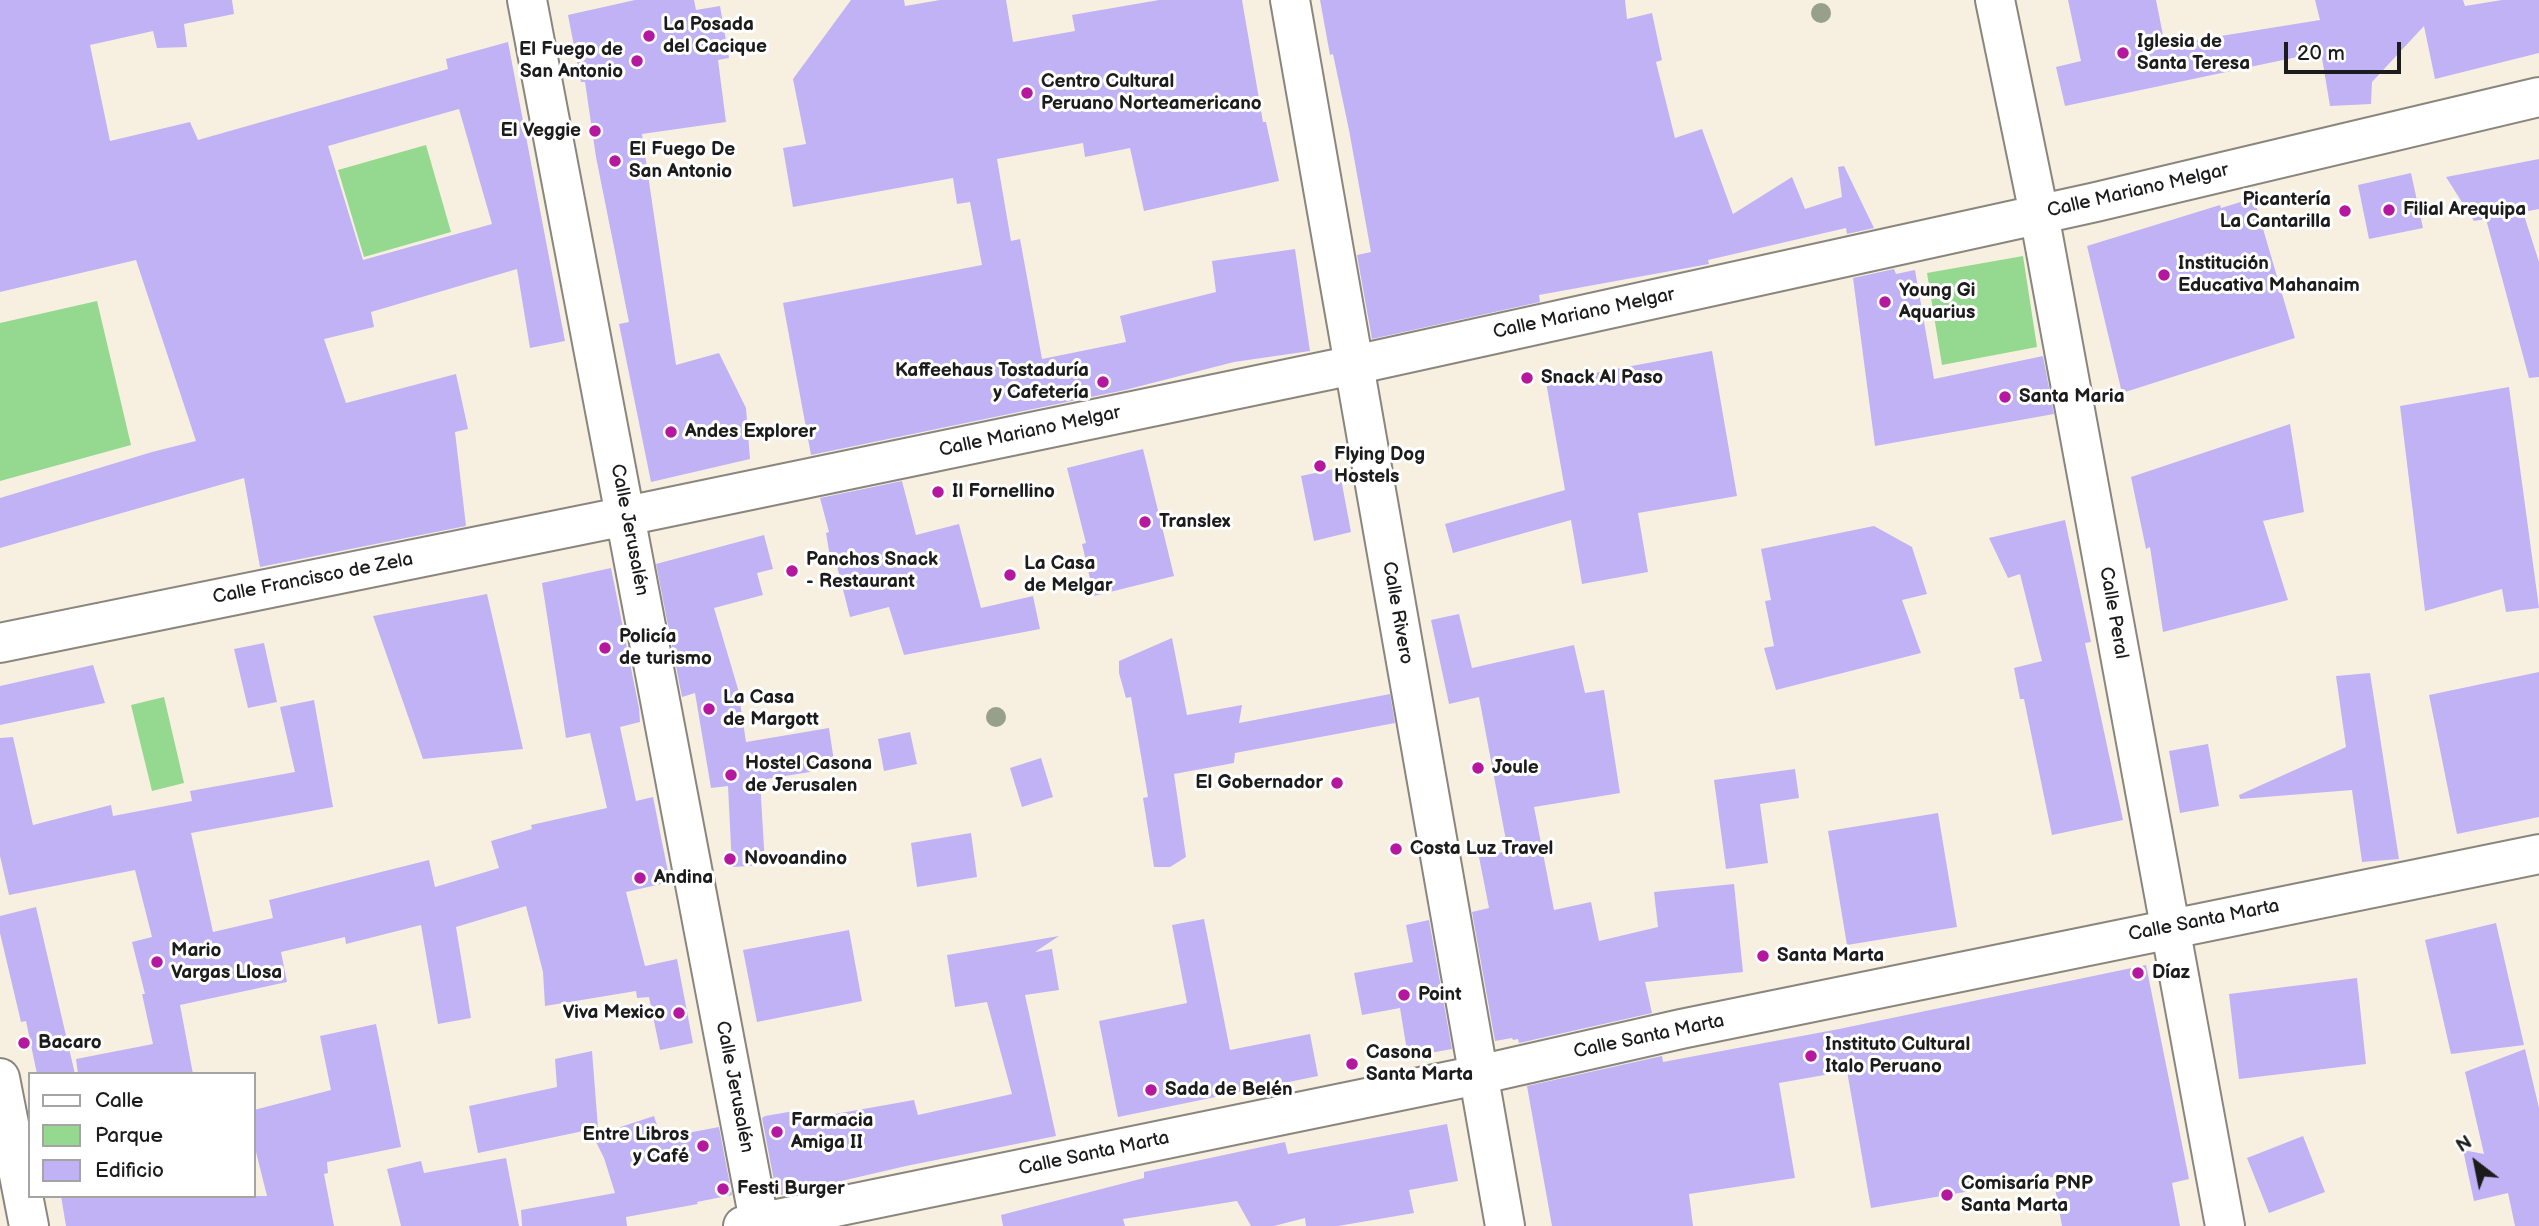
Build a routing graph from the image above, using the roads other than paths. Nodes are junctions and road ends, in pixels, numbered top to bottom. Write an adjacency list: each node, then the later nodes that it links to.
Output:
1 (527, 0): 7 (street, Calle Jerusalén)
2 (1290, 0): 6 (street, Calle Rivero)
3 (1995, 0): 5 (street, Calle Peral)
4 (2539, 97): 5 (street, Calle Mariano Melgar)
5 (2039, 214): 6 (street, Calle Mariano Melgar); 10 (street, Calle Peral)
6 (1354, 365): 7 (street, Calle Mariano Melgar); 11 (street, Calle Rivero)
7 (626, 516): 8 (street, Calle Francisco de Zela); 13 (street, Calle Jerusalén)
8 (0, 643)
9 (2539, 854): 10 (street, Calle Santa Marta)
10 (2170, 928): 11 (street, Calle Santa Marta); 16 (street, Calle Peral)
11 (1478, 1075): 13 (street, Calle Santa Marta); 15 (street, Calle Rivero)
12 (0, 1078): 14 (street)
13 (754, 1225)
14 (29, 1226)
15 (1505, 1226)
16 (2225, 1226)

